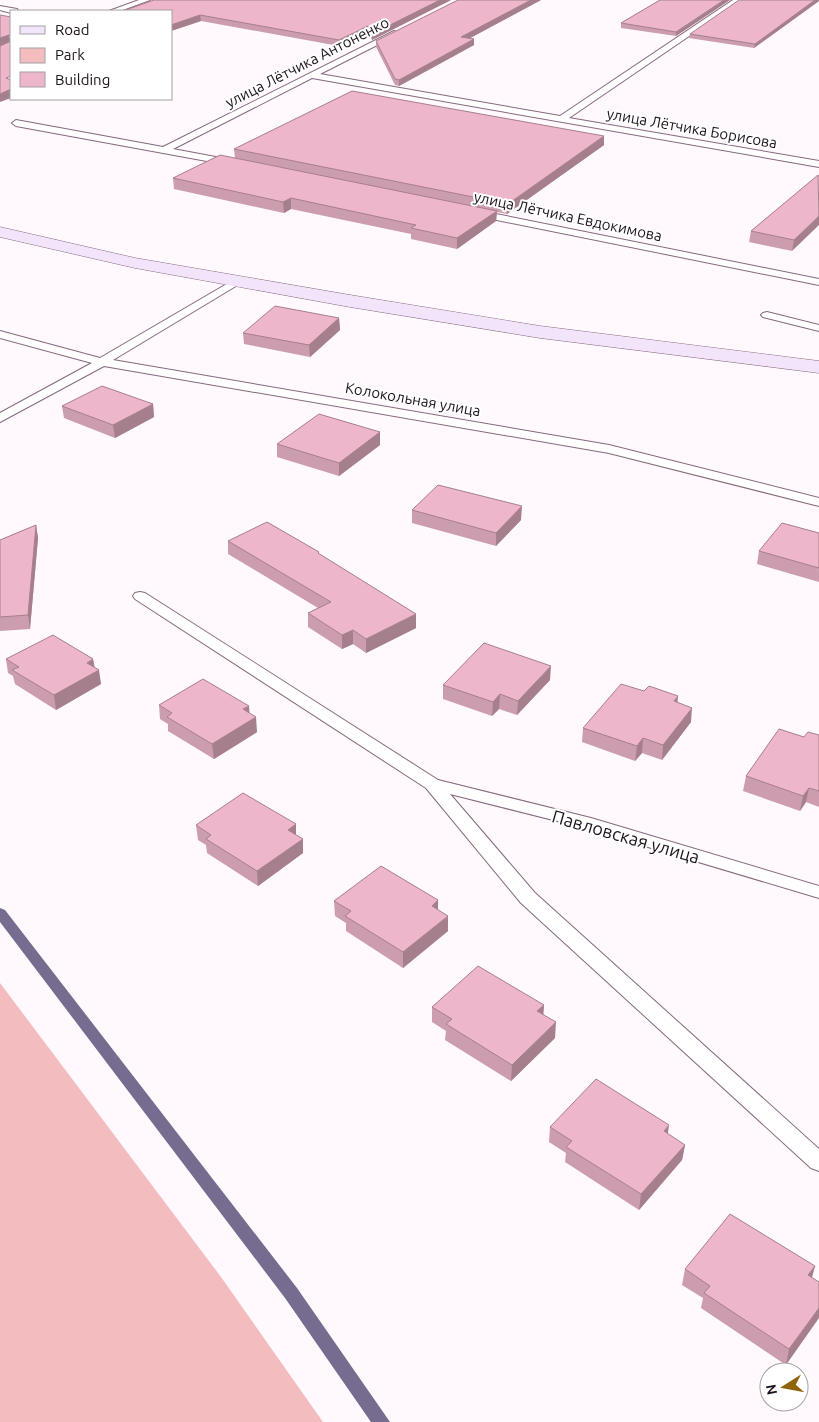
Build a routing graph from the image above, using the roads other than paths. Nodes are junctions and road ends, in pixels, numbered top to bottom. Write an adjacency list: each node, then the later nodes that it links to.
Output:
1 (146, 0): 3 (lane)
2 (738, 0): 6 (lane, улица Лётчика Борисова)
3 (116, 10)
4 (399, 31): 5 (lane, улица Лётчика Антоненко)
5 (311, 75): 6 (lane, улица Лётчика Борисова); 8 (lane, улица Лётчика Антоненко)
6 (561, 119): 9 (lane, улица Лётчика Борисова)
7 (16, 123): 8 (lane)
8 (166, 150): 10 (lane)
9 (819, 164)
10 (244, 165)
11 (468, 211): 14 (lane, улица Лётчика Евдокимова)
12 (0, 232): 13 (street)
13 (236, 281): 18 (lane); 19 (street)
14 (819, 282)
15 (767, 315): 16 (lane)
16 (819, 328)
17 (0, 334): 18 (lane, Колокольная улица)
18 (102, 362): 20 (lane); 21 (lane, Колокольная улица)
19 (819, 367)
20 (0, 418)
21 (819, 502)
22 (140, 596): 23 (lane)
23 (432, 784): 24 (lane, Павловская улица); 25 (lane)
24 (819, 892)
25 (819, 1162)

